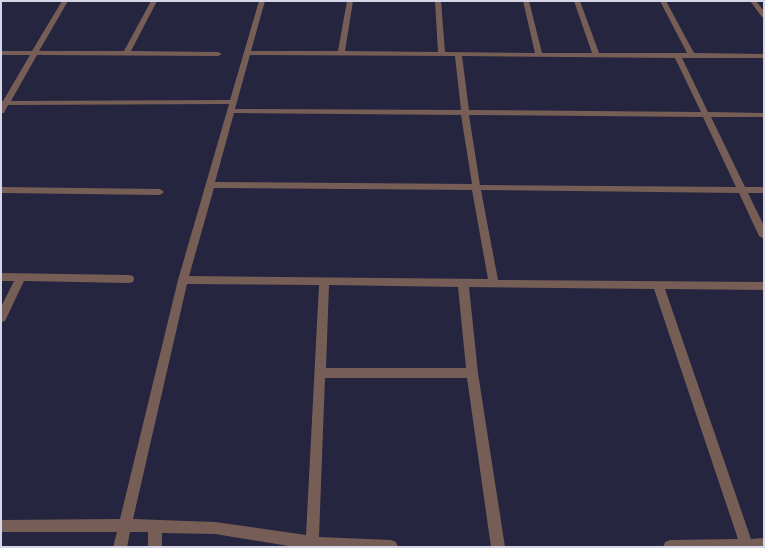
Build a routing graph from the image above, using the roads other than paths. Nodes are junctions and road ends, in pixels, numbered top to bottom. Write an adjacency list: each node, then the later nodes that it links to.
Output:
1 (65, 1): 12 (street)
2 (154, 1): 14 (street)
3 (262, 1): 13 (street)
4 (350, 1): 16 (street)
5 (438, 1): 17 (street)
6 (526, 1): 19 (street)
7 (577, 1): 20 (street)
8 (663, 1): 22 (street)
9 (754, 1): 10 (street)
10 (764, 16)
11 (1, 53): 12 (street)
12 (34, 53): 14 (street); 24 (street)
13 (247, 53): 16 (street); 25 (street)
14 (126, 54): 15 (street)
15 (218, 54)
16 (341, 54): 17 (street)
17 (442, 54): 18 (street)
18 (458, 54): 19 (street); 27 (street)
19 (539, 54): 20 (street)
20 (596, 55): 21 (street)
21 (677, 55): 22 (street); 28 (street)
22 (691, 55): 23 (street)
23 (764, 56)
24 (4, 103): 25 (street); 26 (street)
25 (232, 106): 27 (street); 30 (street)
26 (1, 111)
27 (465, 113): 28 (street); 31 (street)
28 (705, 115): 29 (street); 33 (street)
29 (764, 116)
30 (210, 185): 31 (street); 40 (street)
31 (476, 187): 33 (street); 43 (street)
32 (1, 190): 35 (street)
33 (742, 190): 34 (street); 36 (street)
34 (764, 190)
35 (160, 192)
36 (764, 236)
37 (1, 277): 38 (street)
38 (21, 277): 39 (street); 46 (street)
39 (129, 279)
40 (183, 280): 41 (street); 49 (street)
41 (324, 282): 42 (street); 47 (street)
42 (463, 282): 43 (street); 48 (street)
43 (493, 282): 44 (street)
44 (658, 284): 45 (street); 54 (street)
45 (764, 286)
46 (1, 318)
47 (321, 373): 48 (street); 52 (street)
48 (472, 374): 58 (street)
49 (126, 525): 50 (street); 51 (street); 55 (street)
50 (1, 526)
51 (155, 526): 52 (street); 56 (street)
52 (312, 543): 57 (street)
53 (764, 545): 54 (street)
54 (747, 546): 59 (street)
55 (120, 547)
56 (156, 547)
57 (391, 547)
58 (498, 547)
59 (670, 547)

